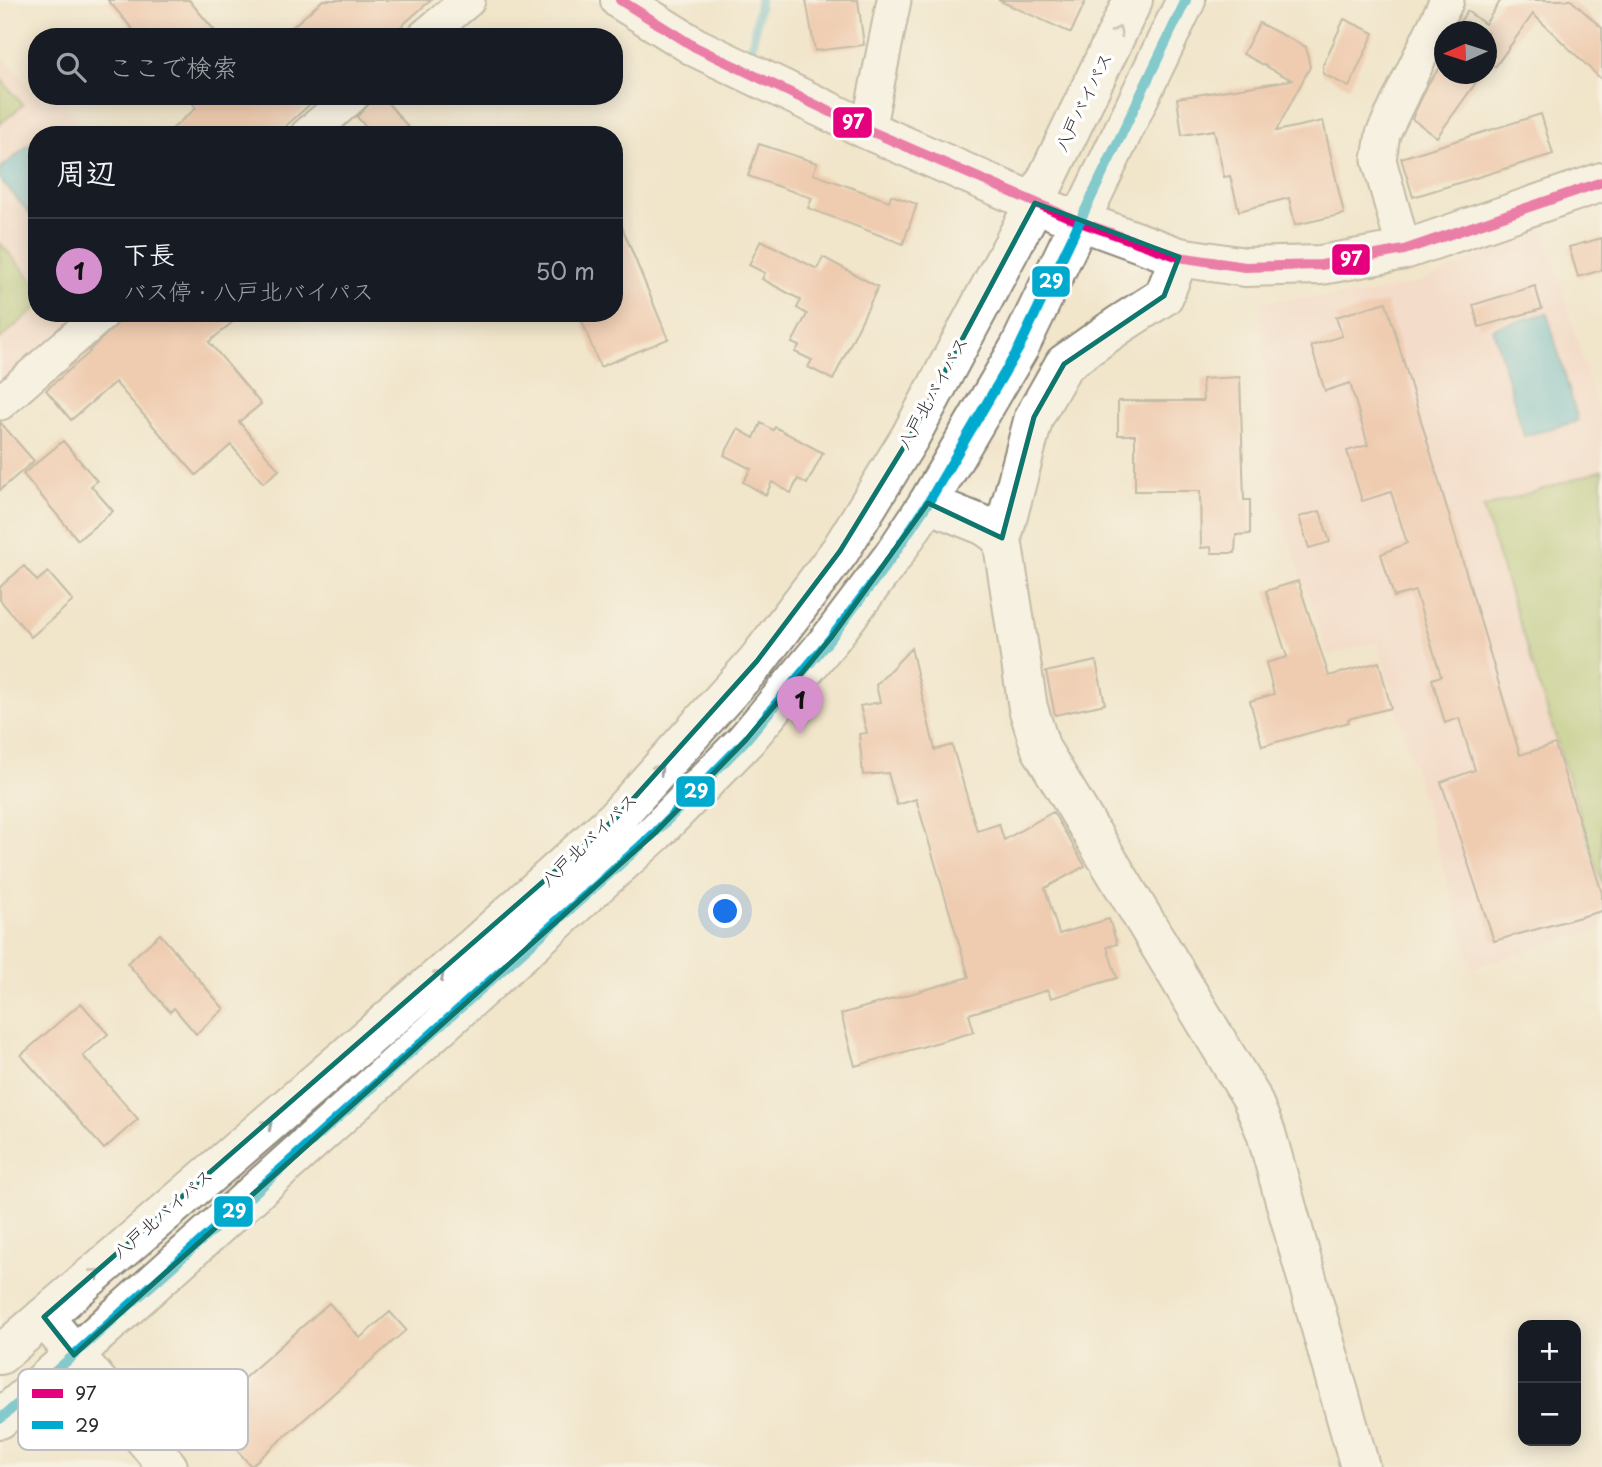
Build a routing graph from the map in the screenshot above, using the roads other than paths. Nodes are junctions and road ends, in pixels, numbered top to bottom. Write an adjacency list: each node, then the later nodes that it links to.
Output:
1 (468, 0): 7 (street)
2 (620, 0): 10 (main road)
3 (894, 0): 10 (street)
4 (1133, 0): 12 (main road, 八戸バイパス, one-way to 4)
5 (1186, 0): 13 (main road)
6 (1447, 0): 14 (street)
7 (435, 28)
8 (342, 105): 9 (street)
9 (317, 126)
10 (868, 130): 12 (main road)
11 (1602, 182): 14 (main road)
12 (1035, 203): 13 (main road); 20 (main road, 八戸北バイパス, one-way to 12)
13 (1080, 222): 15 (main road); 18 (main road)
14 (1404, 250): 15 (main road)
15 (1179, 257): 19 (main road)
16 (93, 322): 17 (street)
17 (0, 403)
18 (928, 503): 19 (main road); 22 (main road)
19 (1002, 538): 29 (main road)
20 (44, 1317): 21 (main road, 八戸北バイパス); 22 (main road)
21 (0, 1355)
22 (74, 1355): 23 (main road); 24 (main road)
23 (58, 1369)
24 (86, 1369)
25 (18, 1403): 26 (main road)
26 (0, 1419)
27 (154, 1450): 28 (main road)
28 (168, 1467)
29 (1360, 1467)

